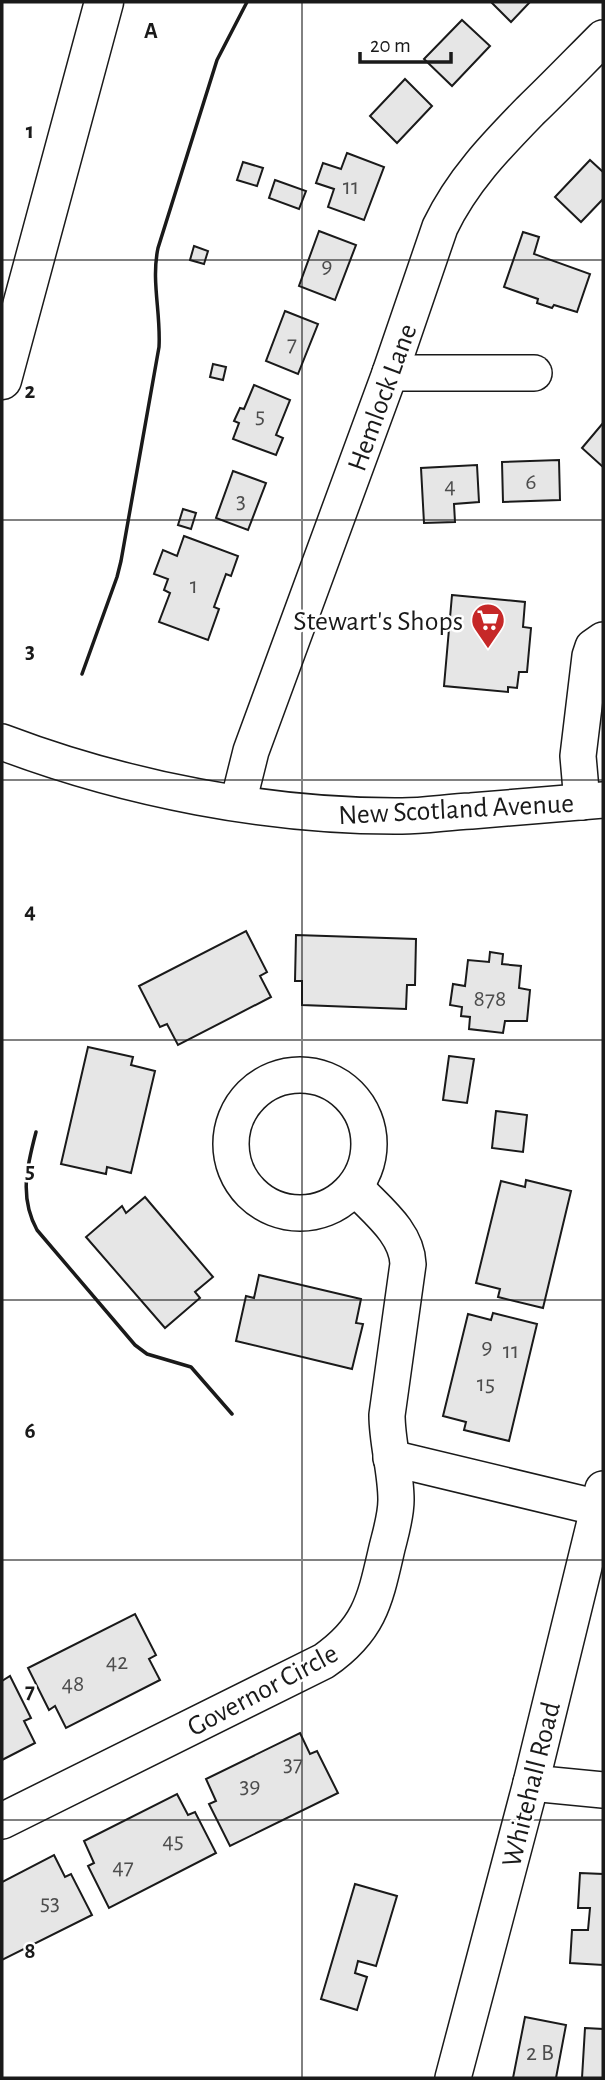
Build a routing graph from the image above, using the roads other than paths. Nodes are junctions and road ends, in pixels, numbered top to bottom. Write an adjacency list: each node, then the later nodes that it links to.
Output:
1 (104, 2): 5 (highway)
2 (603, 38): 3 (street, Hemlock Lane)
3 (390, 373): 4 (street); 9 (street, Hemlock Lane)
4 (534, 373)
5 (2, 380)
6 (603, 640): 8 (street)
7 (12, 745): 9 (street, New Scotland Avenue)
8 (592, 801): 9 (street, New Scotland Avenue)
9 (238, 803)
10 (355, 1187): 11 (street, Governor Circle)
11 (391, 1458): 12 (street); 15 (street, Governor Circle)
12 (601, 1498): 13 (street, Whitehall Road)
13 (531, 1783): 14 (street); 16 (street, Whitehall Road)
14 (603, 1790)
15 (2, 1821)
16 (453, 2078)

